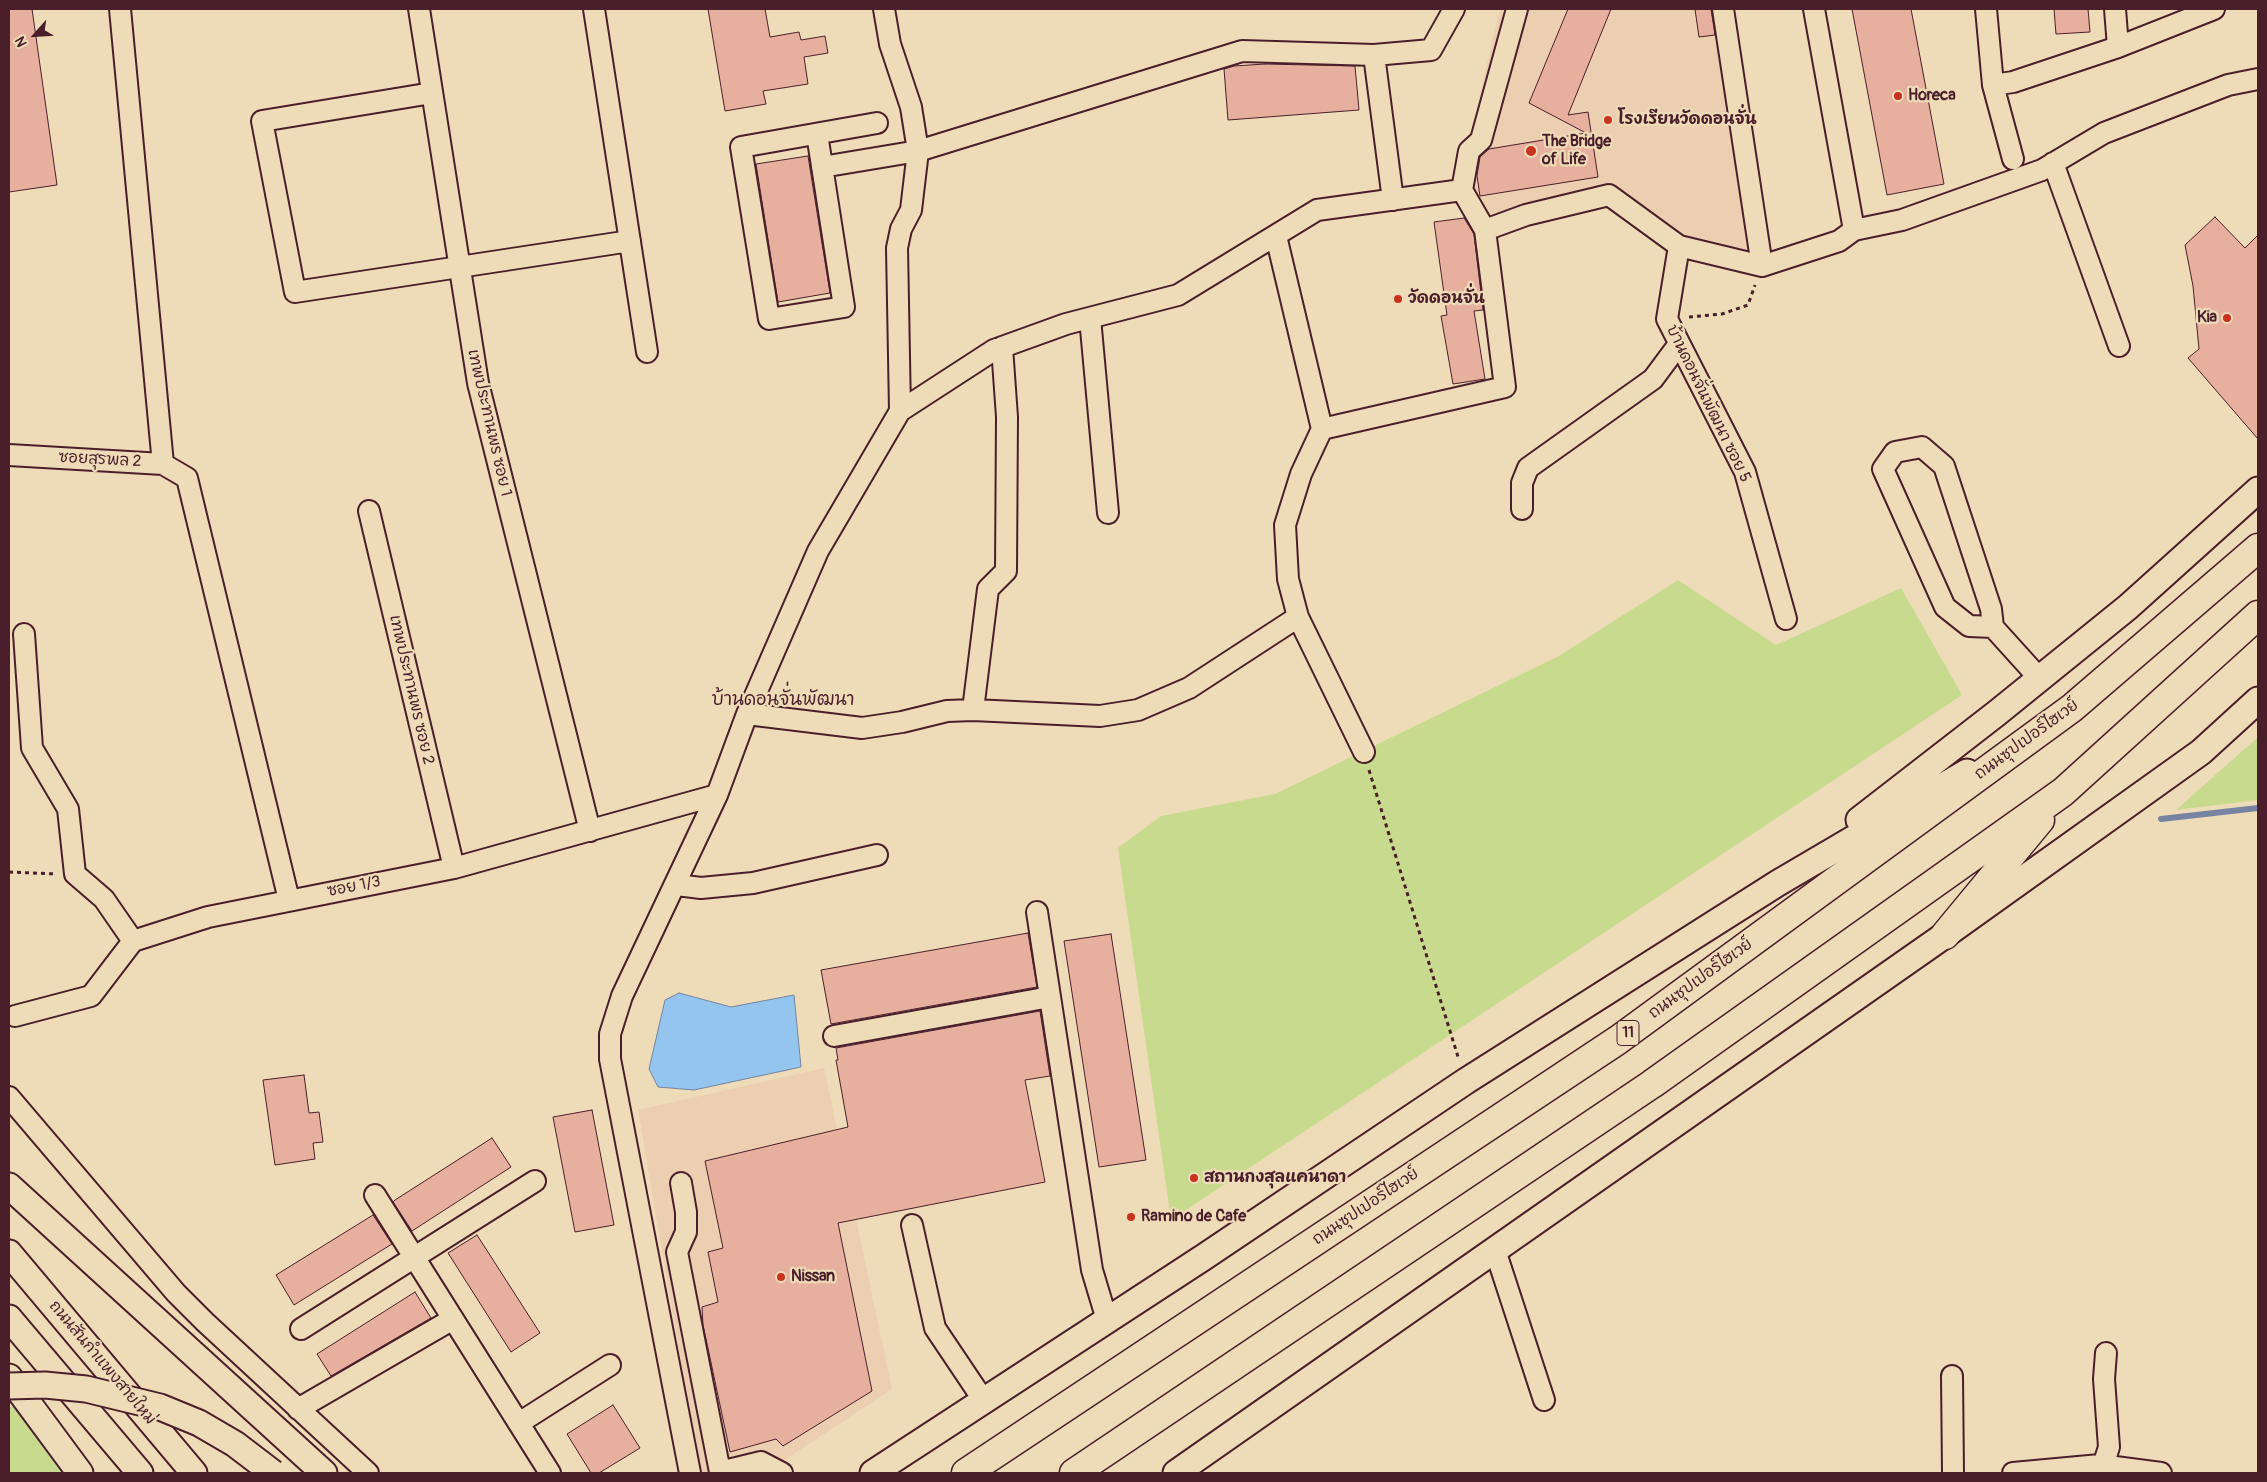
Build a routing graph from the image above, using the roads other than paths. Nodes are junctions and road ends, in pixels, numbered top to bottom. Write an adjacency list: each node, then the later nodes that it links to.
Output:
1 (120, 9): 40 (street)
2 (419, 9): 16 (street, เทพประทานพร ซอย 1)
3 (594, 9): 28 (street)
4 (884, 9): 19 (street)
5 (1454, 9): 13 (street)
6 (1517, 9): 23 (street)
7 (1723, 9): 30 (street)
8 (1814, 9): 26 (street)
9 (1986, 9): 15 (street)
10 (2115, 9): 12 (street)
11 (2214, 9): 12 (street)
12 (2118, 47): 15 (street)
13 (1374, 54): 19 (street); 24 (street)
14 (2258, 79): 21 (street)
15 (1993, 85): 20 (street)
16 (432, 93): 31 (street, เทพประทานพร ซอย 1); 31 (street)
17 (877, 123): 18 (street)
18 (817, 134): 22 (street); 22 (street)
19 (918, 151): 22 (street); 37 (street)
20 (2013, 159)
21 (2053, 163): 26 (street); 34 (street)
22 (822, 167)
23 (1462, 190): 24 (street); 25 (street)
24 (1393, 200): 27 (street)
25 (1485, 230): 29 (street); 38 (street)
26 (1854, 230): 30 (street)
27 (1276, 236): 32 (street); 38 (street)
28 (630, 241): 31 (street); 36 (street)
29 (1679, 246): 30 (street); 33 (street, บ้านดอนจั่นพัฒนา ซอย 5)
30 (1762, 266)
31 (458, 267): 61 (street, เทพประทานพร ซอย 1)
32 (1090, 318): 35 (street); 44 (street)
33 (1679, 344): 42 (street); 50 (street, บ้านดอนจั่นพัฒนา ซอย 5)
34 (2119, 346)
35 (1002, 347): 37 (street); 55 (street)
36 (647, 352)
37 (900, 412): 56 (street)
38 (1322, 429): 49 (street)
39 (9, 455): 40 (street, ซอยสุรพล 2)
40 (163, 464): 66 (street, ซอยสุรพล 2)
41 (2258, 490): 53 (main road)
42 (1522, 509)
43 (369, 511): 63 (street, เทพประทานพร ซอย 2)
44 (1108, 513)
45 (2258, 532): 47 (highway)
46 (2258, 548): 47 (highway, ถนนซุปเปอร์ไฮเวย์ / 11)
47 (2196, 604): 57 (highway, ถนนซุปเปอร์ไฮเวย์ / 11)
48 (2258, 615): 59 (highway)
49 (1298, 617): 55 (street); 58 (street)
50 (1786, 619)
51 (1993, 627): 51 (street); 53 (street)
52 (24, 634): 69 (street)
53 (2040, 679): 64 (main road)
54 (2258, 700): 68 (main road)
55 (973, 710): 56 (street)
56 (747, 714): 60 (street)
57 (2046, 726): 64 (main road); 106 (highway, ถนนซุปเปอร์ไฮเวย์ / 11)
58 (1364, 752)
59 (2063, 792): 68 (highway); 107 (highway)
60 (717, 795): 61 (street, ซอย 1/3); 65 (street)
61 (590, 831): 63 (street, ซอย 1/3)
62 (877, 855): 65 (street)
63 (454, 868): 66 (street, ซอย 1/3)
64 (1778, 883): 84 (main road)
65 (676, 885): 104 (street)
66 (288, 900): 69 (street, ซอย 1/3)
67 (1037, 912): 70 (street)
68 (1945, 935): 79 (main road)
69 (132, 941): 71 (street)
70 (1050, 997): 72 (street); 84 (street)
71 (15, 1016)
72 (834, 1036)
73 (9, 1097): 93 (street)
74 (535, 1182): 81 (street)
75 (681, 1184): 105 (street)
76 (9, 1186): 96 (main road)
77 (375, 1195): 81 (street)
78 (912, 1225): 91 (street)
79 (1495, 1250): 92 (street); 108 (main road)
80 (9, 1253): 100 (main road, ถนนสันกำแพงสายใหม่, bridge)
81 (415, 1257): 83 (street); 85 (street)
82 (9, 1318): 99 (main road)
83 (453, 1319): 93 (street); 94 (street)
84 (1107, 1320): 91 (main road)
85 (300, 1329)
86 (2106, 1353): 95 (street)
87 (610, 1365): 94 (street)
88 (1952, 1376): 109 (street)
89 (9, 1377): 98 (main road)
90 (9, 1386): 101 (main road, bridge)
91 (984, 1400): 97 (main road)
92 (1544, 1400)
93 (298, 1409): 102 (street)
94 (519, 1423): 103 (street)
95 (2104, 1466): 110 (street); 111 (street)
96 (323, 1471)
97 (873, 1471)
98 (80, 1473)
99 (140, 1473)
100 (194, 1473)
101 (273, 1473)
102 (368, 1473)
103 (550, 1473)
104 (690, 1473)
105 (782, 1473)
106 (966, 1473)
107 (1074, 1473)
108 (1176, 1473)
109 (1953, 1473)
110 (2013, 1473)
111 (2161, 1473)

